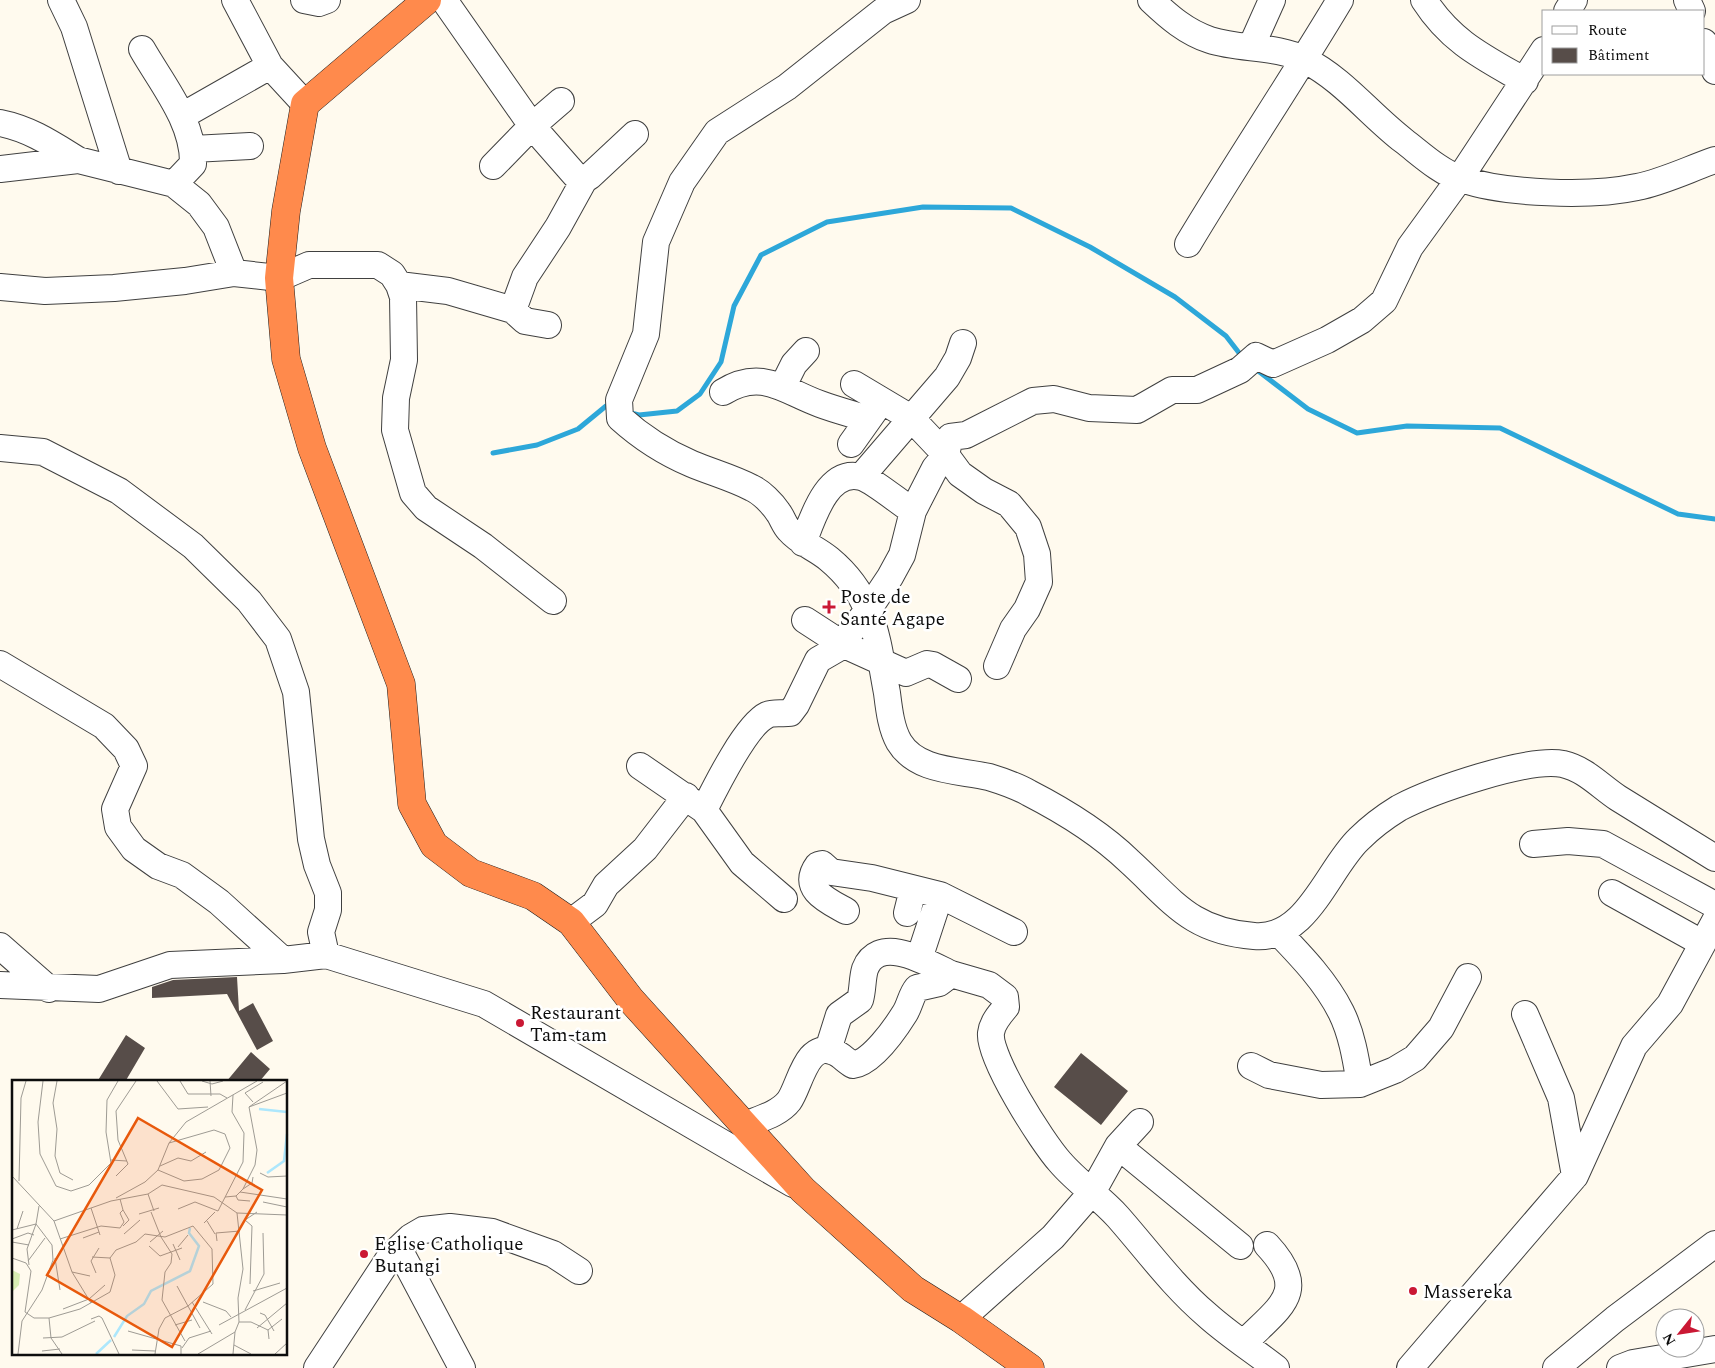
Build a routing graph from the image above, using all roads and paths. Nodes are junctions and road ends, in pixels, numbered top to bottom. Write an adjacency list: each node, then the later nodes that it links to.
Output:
1 (61, 0): 32 (street)
2 (235, 0): 17 (street)
3 (304, 0): 4 (street)
4 (327, 0)
5 (427, 0): 21 (highway)
6 (444, 0): 24 (street)
7 (907, 0): 55 (street)
8 (1151, 0): 13 (street)
9 (1272, 0): 13 (street)
10 (1340, 0): 16 (street)
11 (1424, 0): 19 (street)
12 (1705, 45): 18 (street)
13 (1251, 47): 16 (street)
14 (142, 49): 22 (street)
15 (1542, 53): 19 (street)
16 (1304, 60): 33 (street); 36 (street)
17 (270, 66): 21 (street); 22 (street)
18 (1715, 71)
19 (1525, 81): 33 (street)
20 (560, 101): 24 (street)
21 (305, 104): 38 (highway)
22 (182, 116): 27 (street)
23 (0, 123): 28 (street)
24 (532, 126): 30 (street); 34 (street)
25 (635, 134): 34 (street)
26 (250, 146): 27 (street)
27 (194, 148): 35 (street)
28 (78, 160): 31 (street); 32 (street)
29 (1715, 160): 33 (street)
30 (493, 166)
31 (0, 169)
32 (119, 171): 35 (street)
33 (1460, 178): 52 (street)
34 (584, 180): 41 (street)
35 (174, 184): 37 (street)
36 (1188, 244)
37 (234, 273): 38 (street); 40 (street)
38 (279, 278): 39 (street); 73 (highway)
39 (400, 285): 41 (street); 56 (street)
40 (0, 288)
41 (513, 310): 42 (street)
42 (548, 325)
43 (963, 343): 49 (street)
44 (806, 351): 46 (street)
45 (854, 384): 48 (street)
46 (783, 386): 47 (street); 48 (street)
47 (723, 392)
48 (875, 410): 49 (street); 50 (street)
49 (911, 418): 52 (street); 53 (street)
50 (850, 444)
51 (0, 448): 78 (street)
52 (946, 455): 54 (street); 62 (street)
53 (862, 477): 54 (street); 55 (street)
54 (913, 511): 57 (street)
55 (803, 543): 57 (street)
56 (553, 601)
57 (868, 610): 59 (street); 60 (street)
58 (805, 620): 59 (street)
59 (842, 644): 60 (street); 65 (street)
60 (881, 663): 63 (street); 76 (street)
61 (0, 664): 80 (street)
62 (997, 666)
63 (958, 680)
64 (640, 766): 65 (street)
65 (695, 803): 70 (street); 73 (street)
66 (1533, 844): 71 (street)
67 (1715, 858): 76 (street)
68 (1612, 893): 75 (street)
69 (940, 895): 72 (street); 74 (street); 79 (street)
70 (784, 899)
71 (1715, 905)
72 (846, 911)
73 (571, 922): 90 (highway)
74 (1014, 932)
75 (1708, 932): 92 (street)
76 (1279, 933): 88 (street)
77 (0, 946): 84 (street)
78 (326, 954): 80 (street); 93 (street)
79 (919, 959): 81 (street); 86 (street)
80 (283, 960): 84 (street)
81 (951, 974): 86 (street); 94 (street)
82 (1468, 977): 88 (street)
83 (0, 985): 84 (street)
84 (49, 989)
85 (1525, 1014): 92 (street)
86 (828, 1050): 90 (street)
87 (1251, 1066): 88 (street)
88 (1360, 1084)
89 (1140, 1122): 91 (street)
90 (744, 1125): 93 (highway)
91 (1118, 1146): 94 (street); 97 (street)
92 (1575, 1176): 107 (street)
93 (803, 1190): 100 (highway)
94 (1093, 1191): 100 (street); 101 (street)
95 (1715, 1244): 108 (street)
96 (1267, 1245): 101 (street)
97 (1240, 1246)
98 (399, 1249): 99 (street); 103 (street); 104 (street)
99 (578, 1271)
100 (961, 1319): 105 (highway)
101 (1244, 1343): 106 (street)
102 (1715, 1349): 109 (street)
103 (317, 1368)
104 (462, 1368)
105 (1030, 1368)
106 (1276, 1368)
107 (1410, 1368)
108 (1556, 1368)
109 (1620, 1368)

